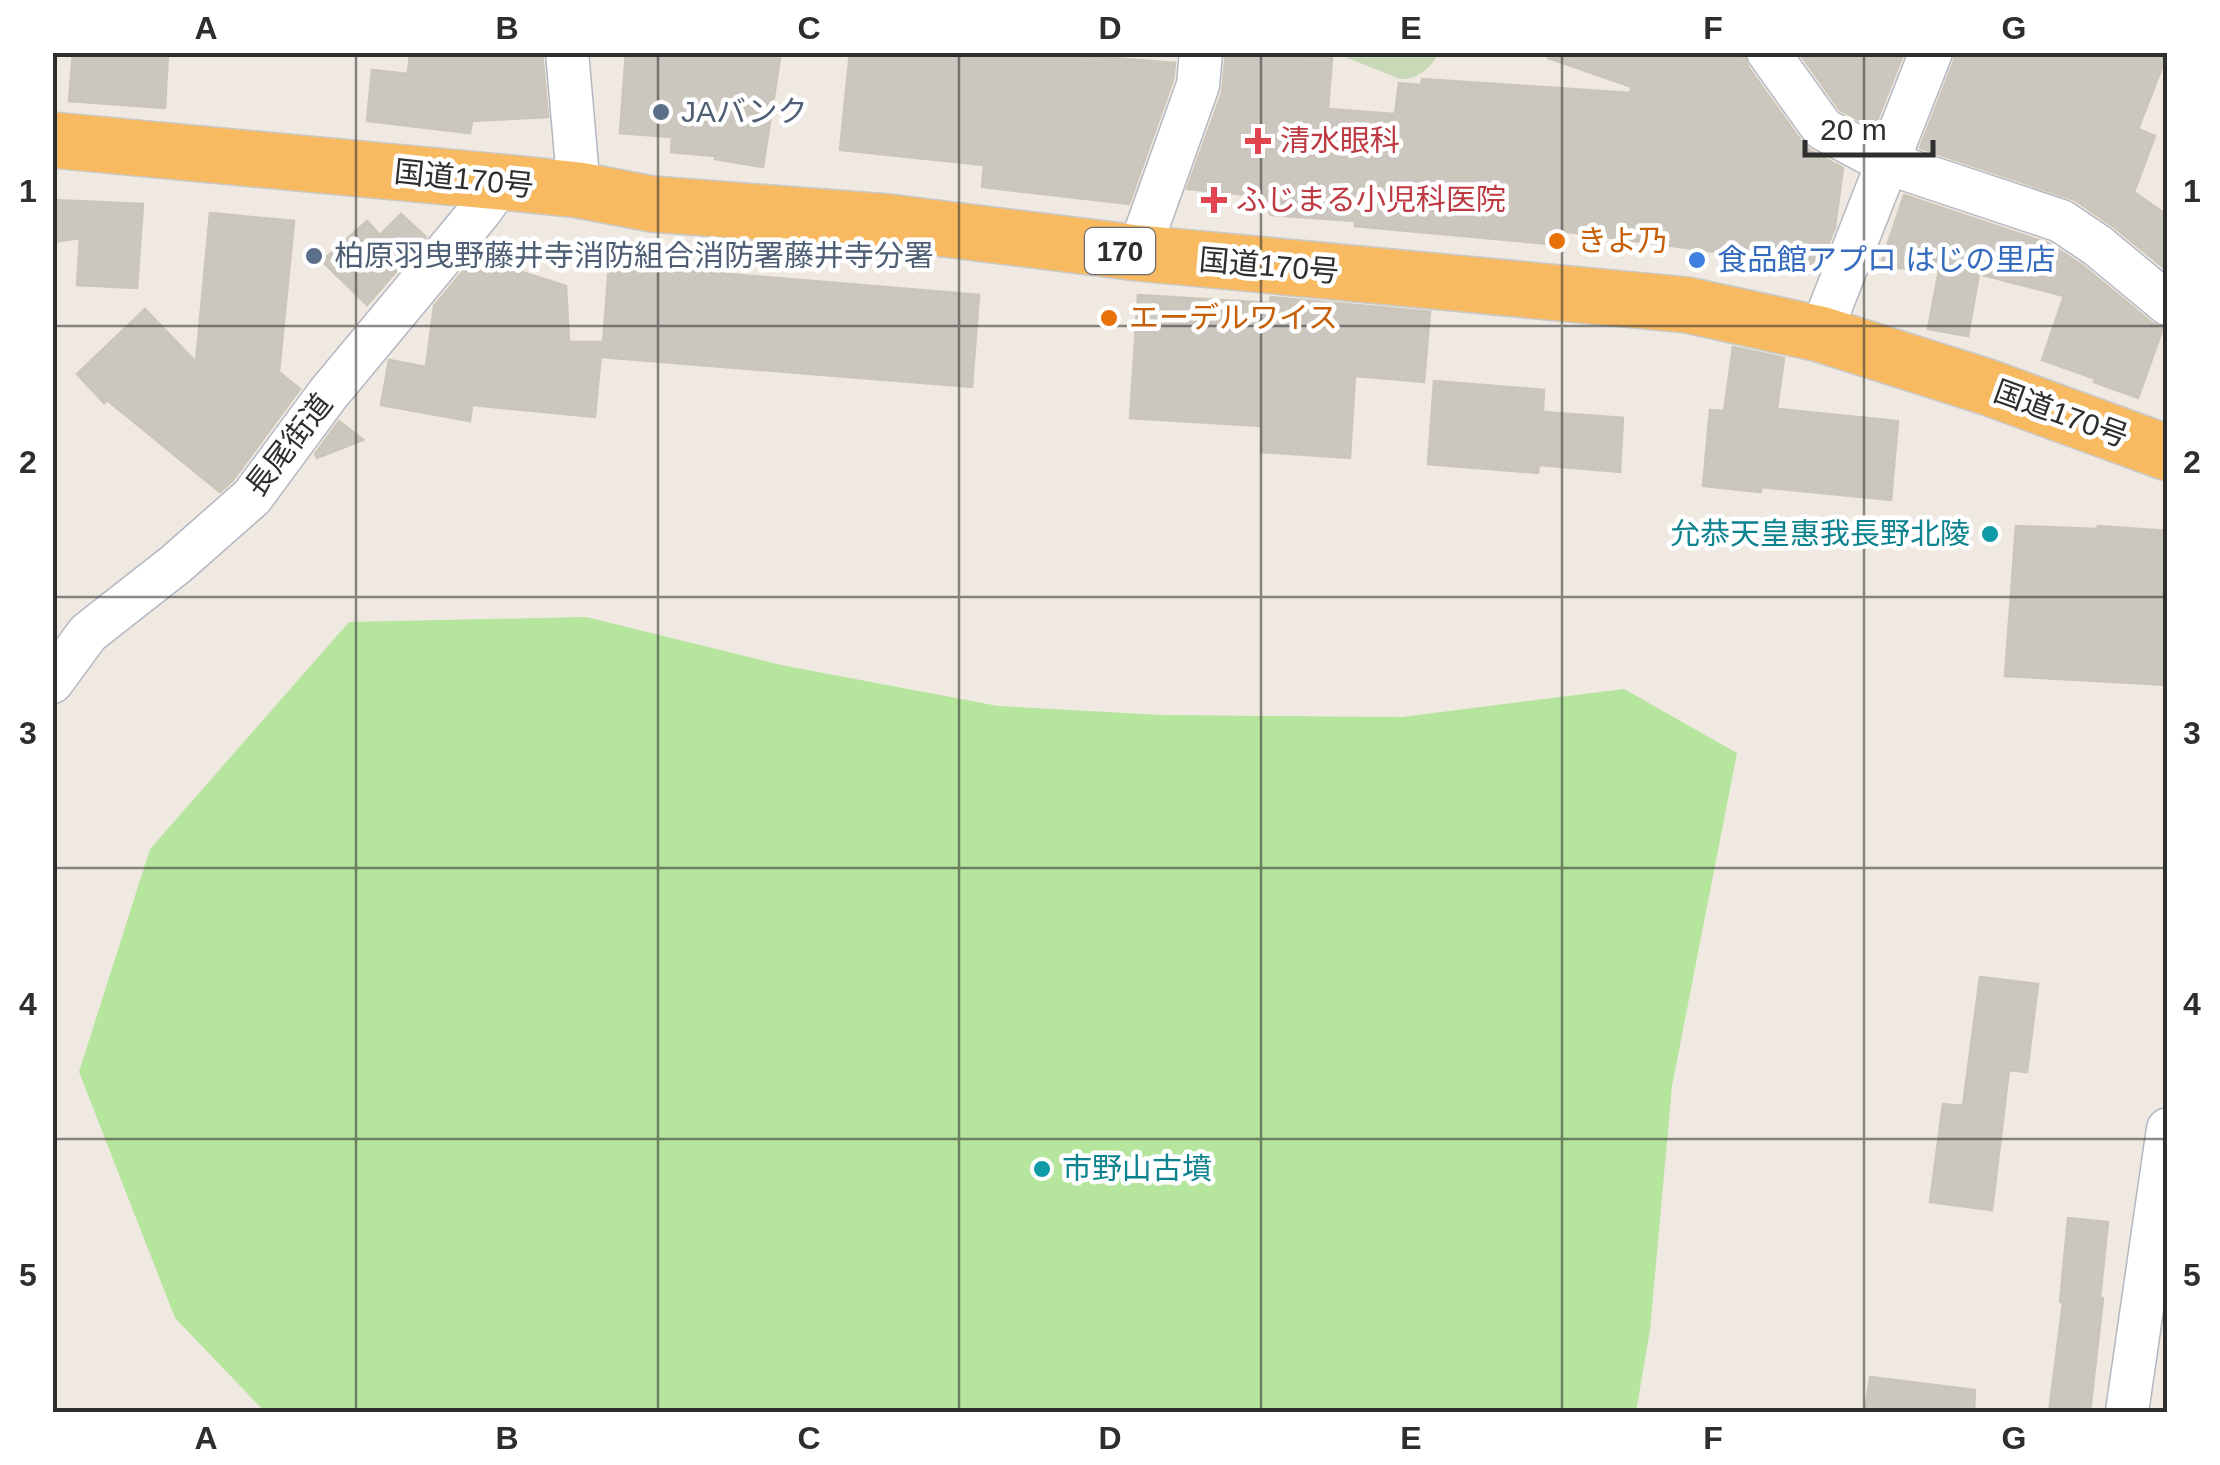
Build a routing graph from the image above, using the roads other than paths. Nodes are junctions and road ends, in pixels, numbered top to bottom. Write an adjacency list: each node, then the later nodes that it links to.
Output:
1 (567, 52): 8 (street)
2 (1201, 52): 9 (street)
3 (1768, 52): 6 (street)
4 (1931, 52): 6 (street)
5 (52, 140): 7 (highway, 国道170号 / 170)
6 (1887, 163): 10 (street); 11 (street)
7 (500, 182): 8 (highway, 国道170号 / 170); 13 (street, 長尾街道)
8 (579, 190): 9 (highway, 国道170号 / 170)
9 (1138, 254): 11 (highway, 国道170号 / 170)
10 (2168, 304)
11 (1820, 334): 12 (highway, 国道170号 / 170)
12 (2168, 453)
13 (52, 682)
14 (2168, 1129): 15 (street)
15 (2127, 1412)

